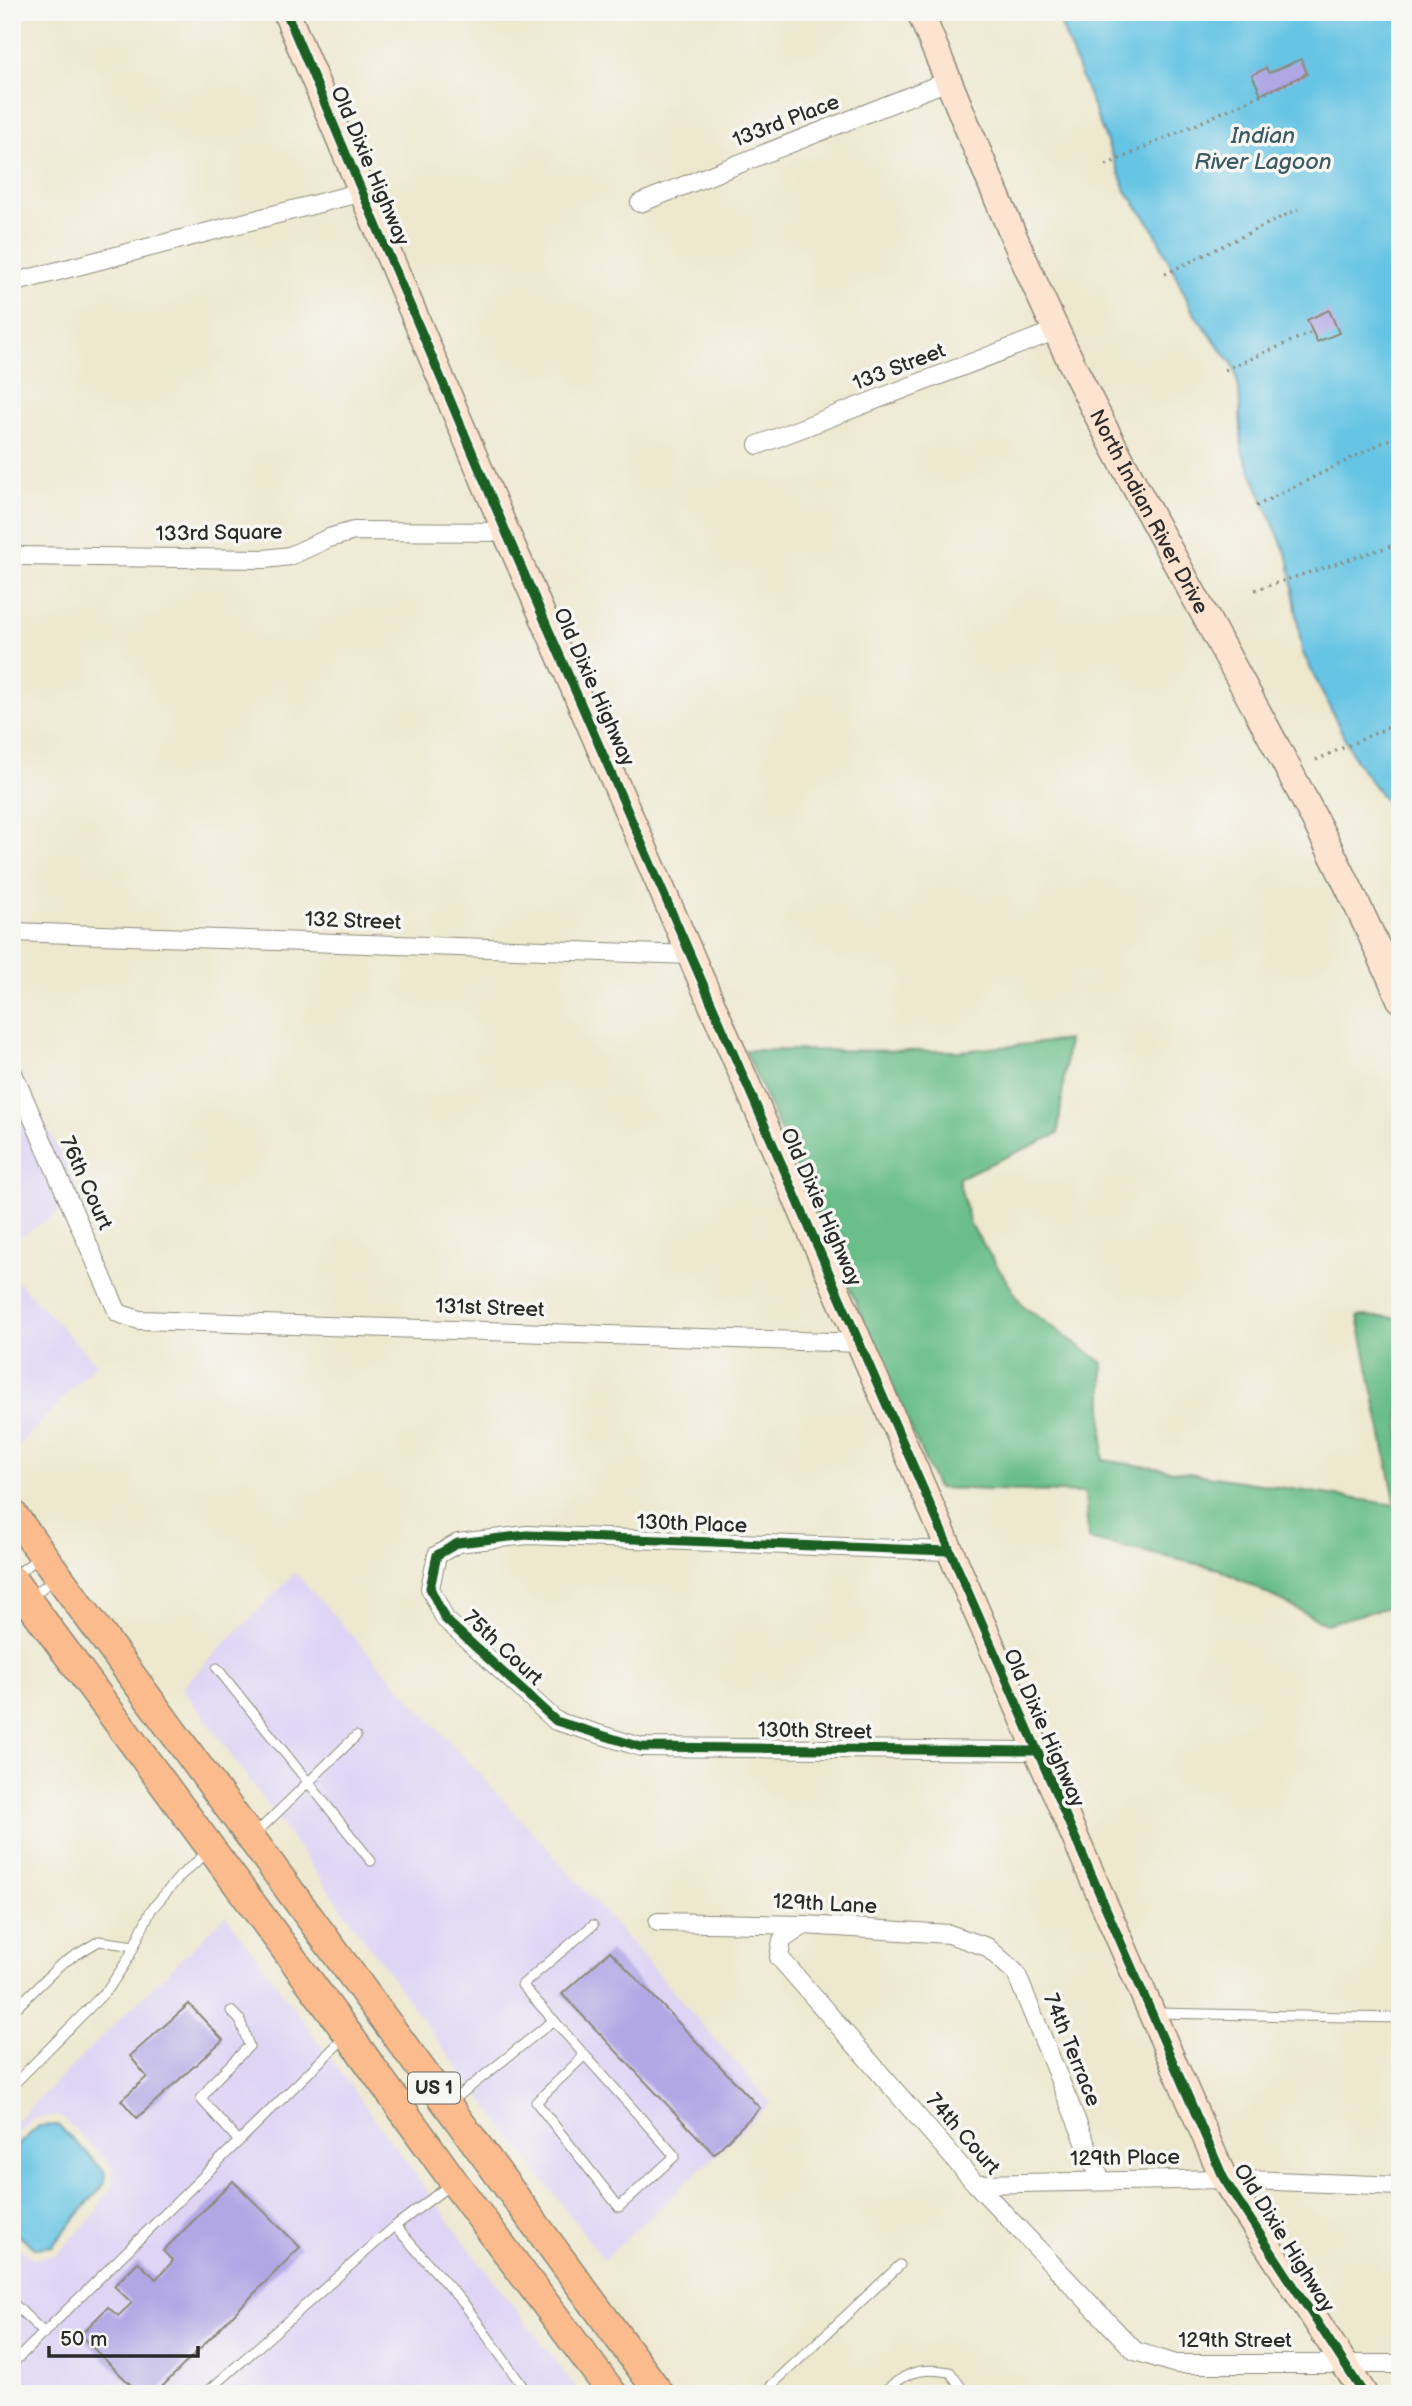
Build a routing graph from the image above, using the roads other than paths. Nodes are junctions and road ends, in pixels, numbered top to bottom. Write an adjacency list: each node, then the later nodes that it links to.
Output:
1 (286, 12): 4 (street, Old Dixie Highway)
2 (920, 12): 3 (street, North Indian River Drive)
3 (948, 81): 5 (street, 133rd Place); 7 (street, North Indian River Drive)
4 (362, 192): 6 (street); 9 (street, Old Dixie Highway)
5 (640, 203)
6 (12, 283)
7 (1056, 330): 8 (street, 133 Street); 13 (street, North Indian River Drive)
8 (758, 445)
9 (506, 532): 10 (street, 133rd Square); 12 (street, Old Dixie Highway)
10 (12, 556)
11 (12, 932): 12 (street, 132 Street)
12 (692, 955): 16 (street, Old Dixie Highway)
13 (1400, 999)
14 (12, 1070): 15 (street, 76th Court)
15 (118, 1313): 16 (street, 131st Street)
16 (861, 1343): 18 (street, Old Dixie Highway)
17 (12, 1513): 20 (main road, US 1)
18 (948, 1551): 19 (street, 130th Place); 25 (street, Old Dixie Highway)
19 (437, 1555): 23 (street, 75th Court)
20 (50, 1566): 21 (lane); 21 (lane); 27 (main road, US 1)
21 (16, 1592): 28 (main road, US 1)
22 (217, 1668): 26 (lane)
23 (596, 1735): 25 (street, 130th Street)
24 (356, 1736): 26 (lane)
25 (1035, 1751): 37 (street, Old Dixie Highway)
26 (307, 1783): 27 (lane); 29 (lane)
27 (251, 1838): 43 (main road, US 1)
28 (212, 1849): 33 (lane); 40 (main road, US 1)
29 (371, 1861)
30 (658, 1922): 32 (street, 129th Lane)
31 (593, 1925): 39 (lane)
32 (804, 1925): 34 (street, 129th Lane); 48 (street, 74th Court)
33 (134, 1946): 36 (lane); 42 (lane)
34 (987, 1947): 46 (street, 74th Terrace)
35 (232, 2011): 44 (lane)
36 (12, 2012)
37 (1151, 2013): 38 (lane); 45 (street, Old Dixie Highway)
38 (1400, 2018)
39 (554, 2020): 41 (lane); 43 (lane)
40 (348, 2034): 44 (lane); 47 (main road, US 1)
41 (585, 2054): 41 (lane)
42 (14, 2080)
43 (447, 2105): 61 (main road, US 1)
44 (239, 2141): 53 (lane)
45 (1224, 2179): 46 (street, 129th Place); 49 (street, 129th Place); 55 (street, Old Dixie Highway)
46 (1101, 2181): 48 (street, 129th Place)
47 (454, 2182): 50 (lane); 60 (main road, US 1)
48 (976, 2184): 54 (street, 74th Court)
49 (1400, 2186)
50 (395, 2226): 58 (lane); 59 (lane)
51 (900, 2265): 62 (lane)
52 (12, 2302): 53 (lane)
53 (44, 2333): 56 (lane)
54 (1154, 2359): 55 (street, 129th Street)
55 (1343, 2363): 57 (street, 129th Street); 65 (street, Old Dixie Highway)
56 (12, 2364)
57 (1400, 2364)
58 (205, 2394)
59 (528, 2394)
60 (613, 2394)
61 (660, 2394)
62 (762, 2394)
63 (880, 2394): 64 (lane)
64 (966, 2394)
65 (1364, 2394)

